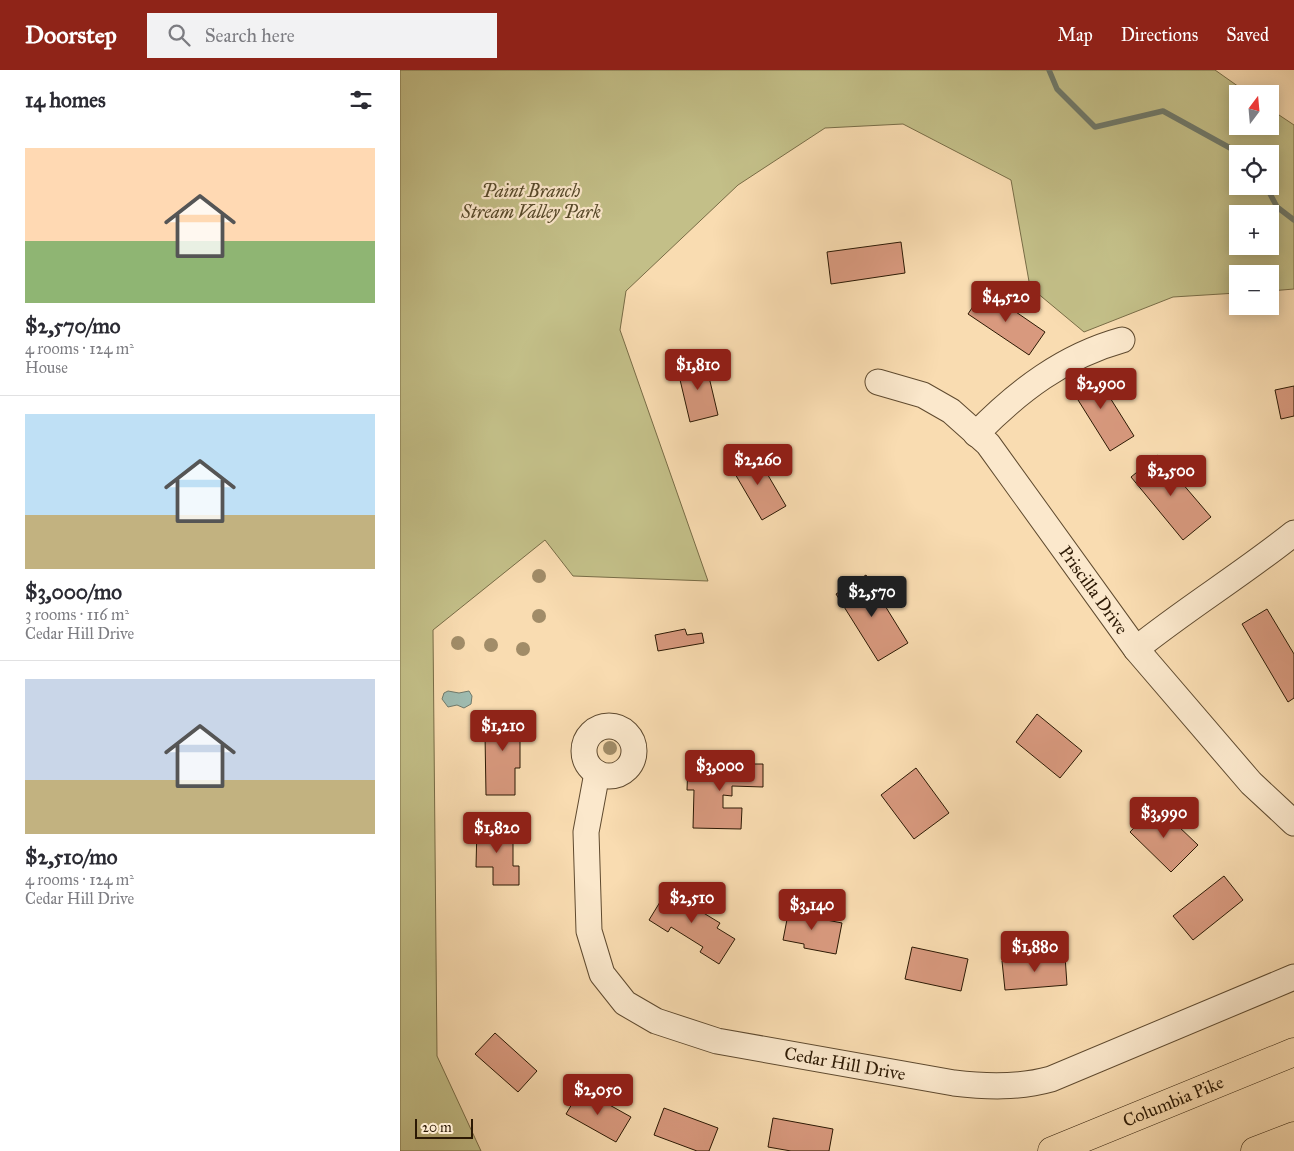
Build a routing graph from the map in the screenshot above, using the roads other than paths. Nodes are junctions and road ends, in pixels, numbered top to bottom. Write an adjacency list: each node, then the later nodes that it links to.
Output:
1 (1122, 340): 3 (street)
2 (878, 382): 3 (street, Priscilla Drive)
3 (976, 434): 5 (street, Priscilla Drive)
4 (1294, 533): 5 (street)
5 (1136, 649): 7 (street, Priscilla Drive)
6 (598, 773): 8 (street, Cedar Hill Drive)
7 (1294, 823)
8 (1294, 977)
9 (1294, 1052): 11 (highway, Columbia Pike)
10 (1294, 1136): 12 (highway)
11 (1052, 1151)
12 (1255, 1151)

